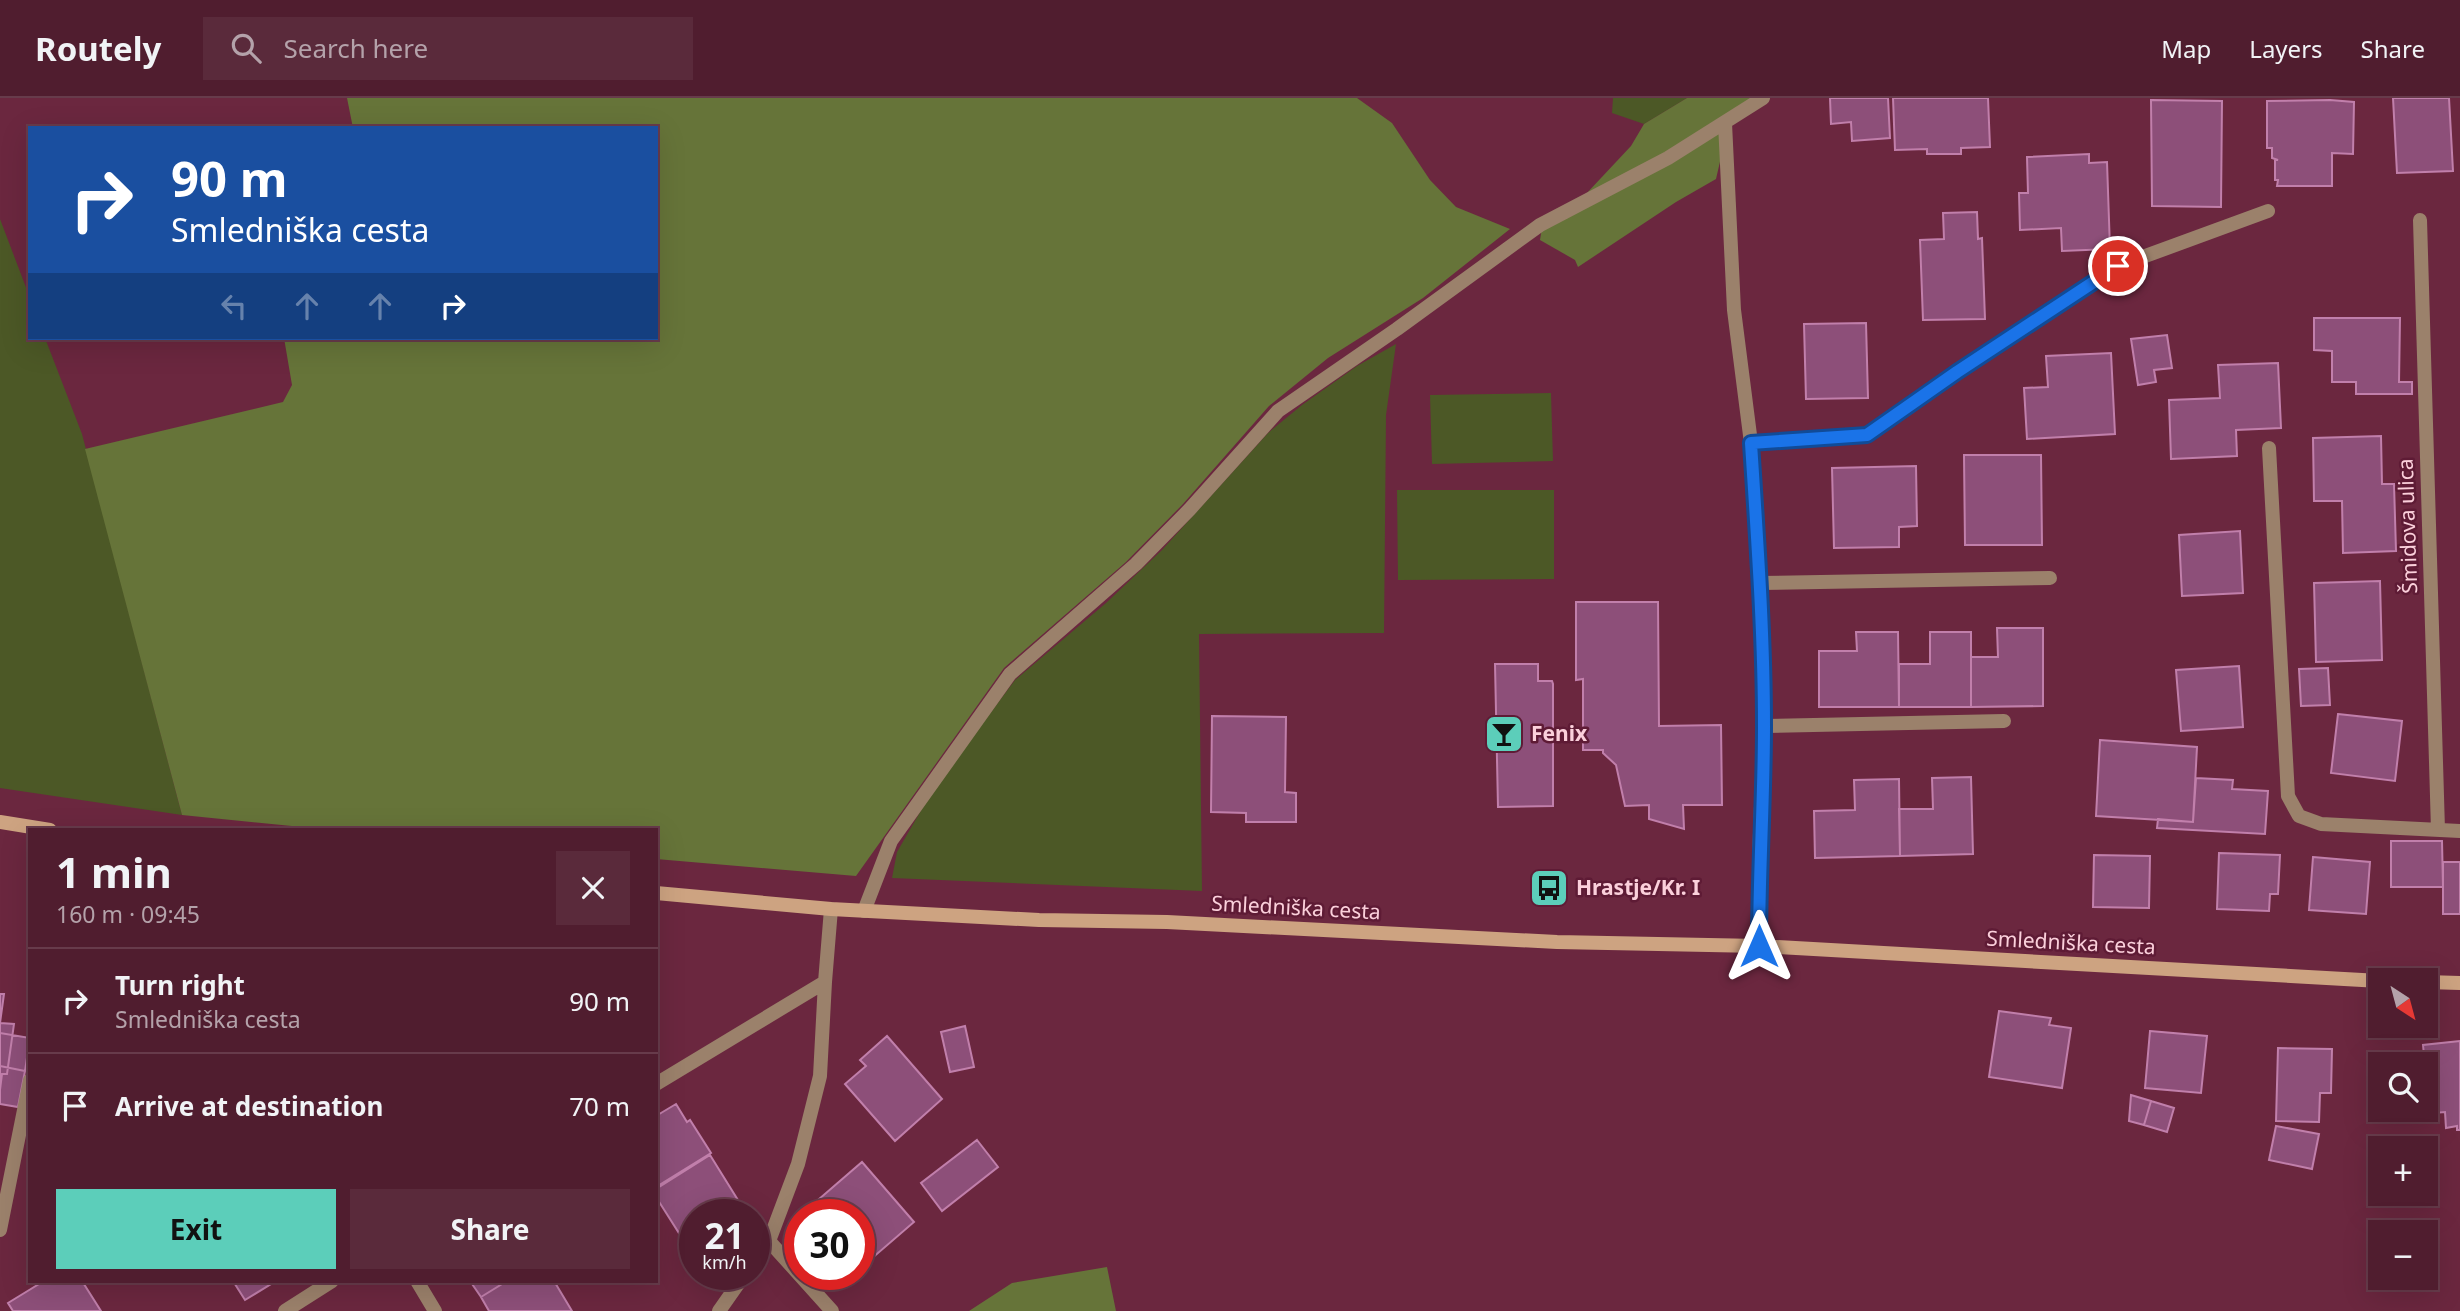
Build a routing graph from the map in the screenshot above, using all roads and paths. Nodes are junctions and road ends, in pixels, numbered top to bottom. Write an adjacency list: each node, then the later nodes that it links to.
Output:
1 (1763, 98): 2 (street)
2 (1725, 123): 5 (street); 17 (street)
3 (2268, 211): 5 (street)
4 (2420, 220): 13 (street, Šmidova ulica)
5 (1751, 443): 8 (street)
6 (2269, 448): 13 (street)
7 (2050, 578): 8 (street)
8 (1759, 583): 10 (street)
9 (2004, 721): 10 (street)
10 (1764, 726): 18 (street)
11 (0, 822): 12 (street)
12 (38, 828)
13 (2438, 830): 14 (street)
14 (2460, 831)
15 (658, 893): 16 (street, Smledniška cesta)
16 (831, 909): 17 (street, Smledniška cesta); 20 (street)
17 (864, 911): 18 (street, Smledniška cesta)
18 (1759, 946): 19 (street, Smledniška cesta)
19 (2368, 980)
20 (825, 982): 23 (street); 26 (street)
21 (2438, 982): 22 (street)
22 (2460, 983)
23 (658, 1083)
24 (28, 1090): 25 (street)
25 (0, 1230)
26 (770, 1238)
27 (770, 1242): 34 (street)
28 (329, 1283): 31 (street)
29 (418, 1283): 32 (street)
30 (734, 1290): 33 (street)
31 (285, 1311)
32 (435, 1311)
33 (719, 1311)
34 (832, 1311)

